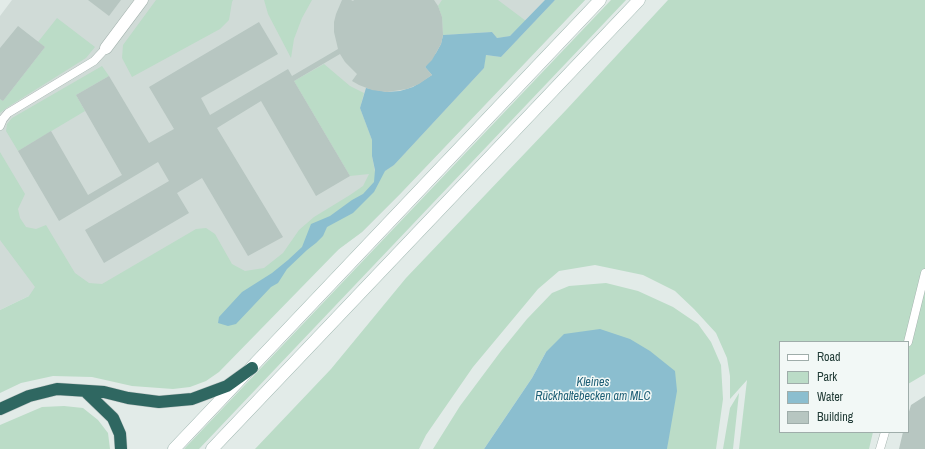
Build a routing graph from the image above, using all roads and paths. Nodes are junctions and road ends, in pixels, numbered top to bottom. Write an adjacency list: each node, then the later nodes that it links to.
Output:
1 (142, 0): 4 (main road)
2 (600, 0): 8 (main road)
3 (639, 0): 14 (main road)
4 (106, 48): 5 (lane)
5 (0, 126)
6 (925, 273): 7 (lane)
7 (908, 341)
8 (252, 368): 9 (highway); 13 (main road)
9 (85, 392): 10 (highway); 12 (highway)
10 (0, 408)
11 (885, 433): 15 (lane)
12 (121, 449)
13 (174, 449)
14 (212, 449)
15 (880, 449)

